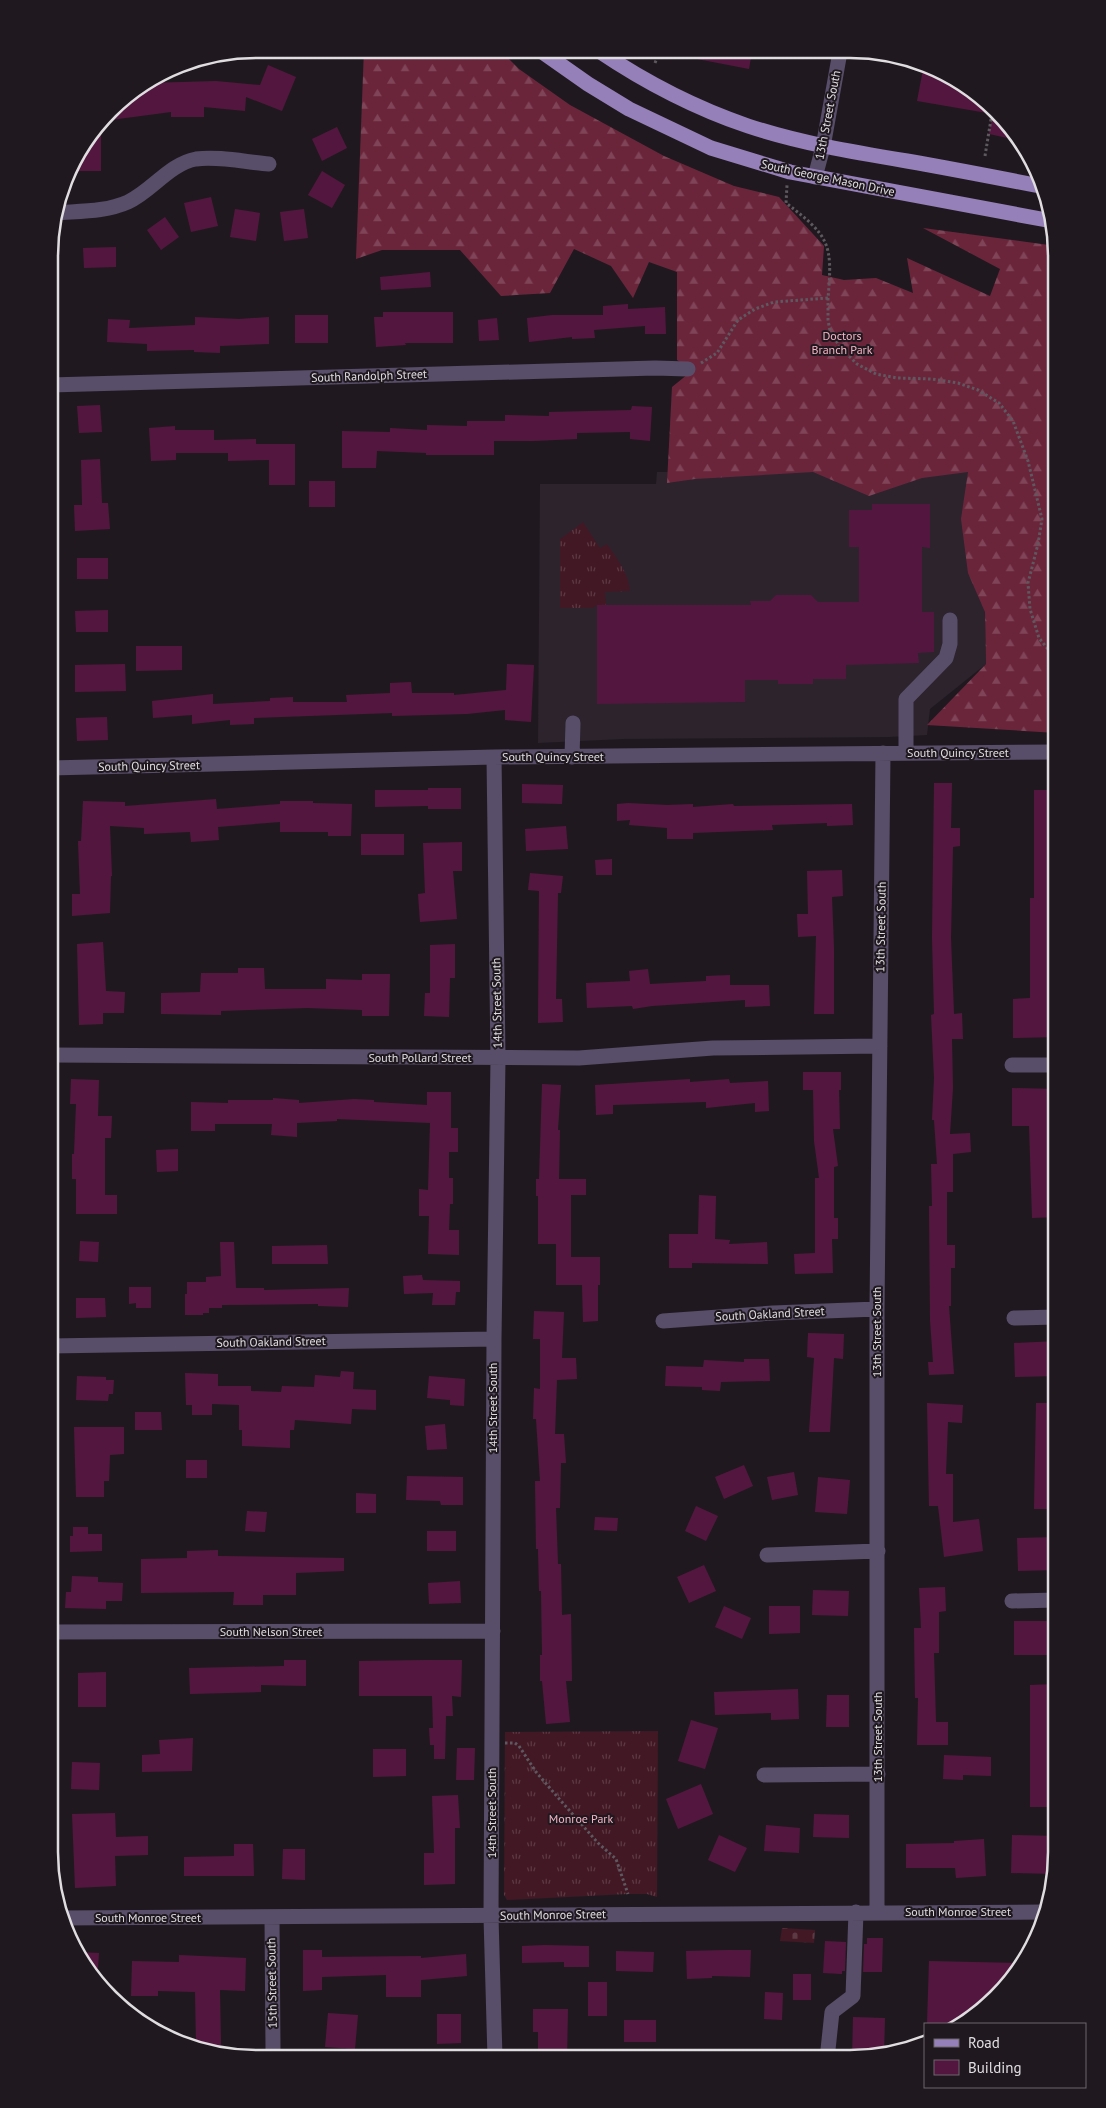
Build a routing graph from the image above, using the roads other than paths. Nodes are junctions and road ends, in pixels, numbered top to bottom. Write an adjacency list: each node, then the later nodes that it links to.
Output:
1 (552, 58): 6 (main road, South George Mason Drive)
2 (608, 58): 4 (main road)
3 (839, 58): 4 (street, 13th Street South)
4 (823, 147): 6 (street, 13th Street South); 7 (main road)
5 (269, 164): 8 (street)
6 (815, 177): 9 (main road, South George Mason Drive)
7 (1035, 185)
8 (62, 213)
9 (1045, 220)
10 (688, 369): 11 (street, South Randolph Street)
11 (58, 386)
12 (950, 620): 16 (street)
13 (573, 723): 18 (street)
14 (1048, 752): 16 (street, South Quincy Street)
15 (884, 753): 16 (street, South Quincy Street); 18 (street, South Quincy Street); 20 (street, 13th Street South)
16 (906, 753)
17 (494, 757): 18 (street, South Quincy Street); 19 (street, South Quincy Street); 22 (street, 14th Street South)
18 (572, 757)
19 (58, 768)
20 (880, 1046): 22 (street, South Pollard Street); 25 (street, 13th Street South)
21 (58, 1055): 22 (street, South Pollard Street)
22 (498, 1059): 29 (street, 14th Street South)
23 (1012, 1065): 24 (street)
24 (1048, 1065)
25 (877, 1309): 28 (street, South Oakland Street); 31 (street, 13th Street South)
26 (1048, 1317): 27 (street)
27 (1014, 1318)
28 (663, 1321)
29 (494, 1338): 30 (street, South Oakland Street); 36 (street, 14th Street South)
30 (58, 1346)
31 (878, 1551): 32 (street); 37 (street, 13th Street South)
32 (767, 1555)
33 (1048, 1600): 34 (street)
34 (1012, 1601)
35 (58, 1632): 36 (street, South Nelson Street)
36 (493, 1632): 43 (street, 14th Street South)
37 (878, 1774): 38 (street); 39 (street, 13th Street South)
38 (764, 1775)
39 (877, 1911): 40 (street, South Monroe Street); 41 (street, South Monroe Street)
40 (856, 1912): 43 (street, South Monroe Street); 47 (street)
41 (1039, 1912)
42 (272, 1917): 43 (street, South Monroe Street); 44 (street, South Monroe Street); 45 (street, 15th Street South)
43 (491, 1917): 46 (street, 14th Street South)
44 (69, 1918)
45 (273, 2049)
46 (495, 2050)
47 (828, 2050)

